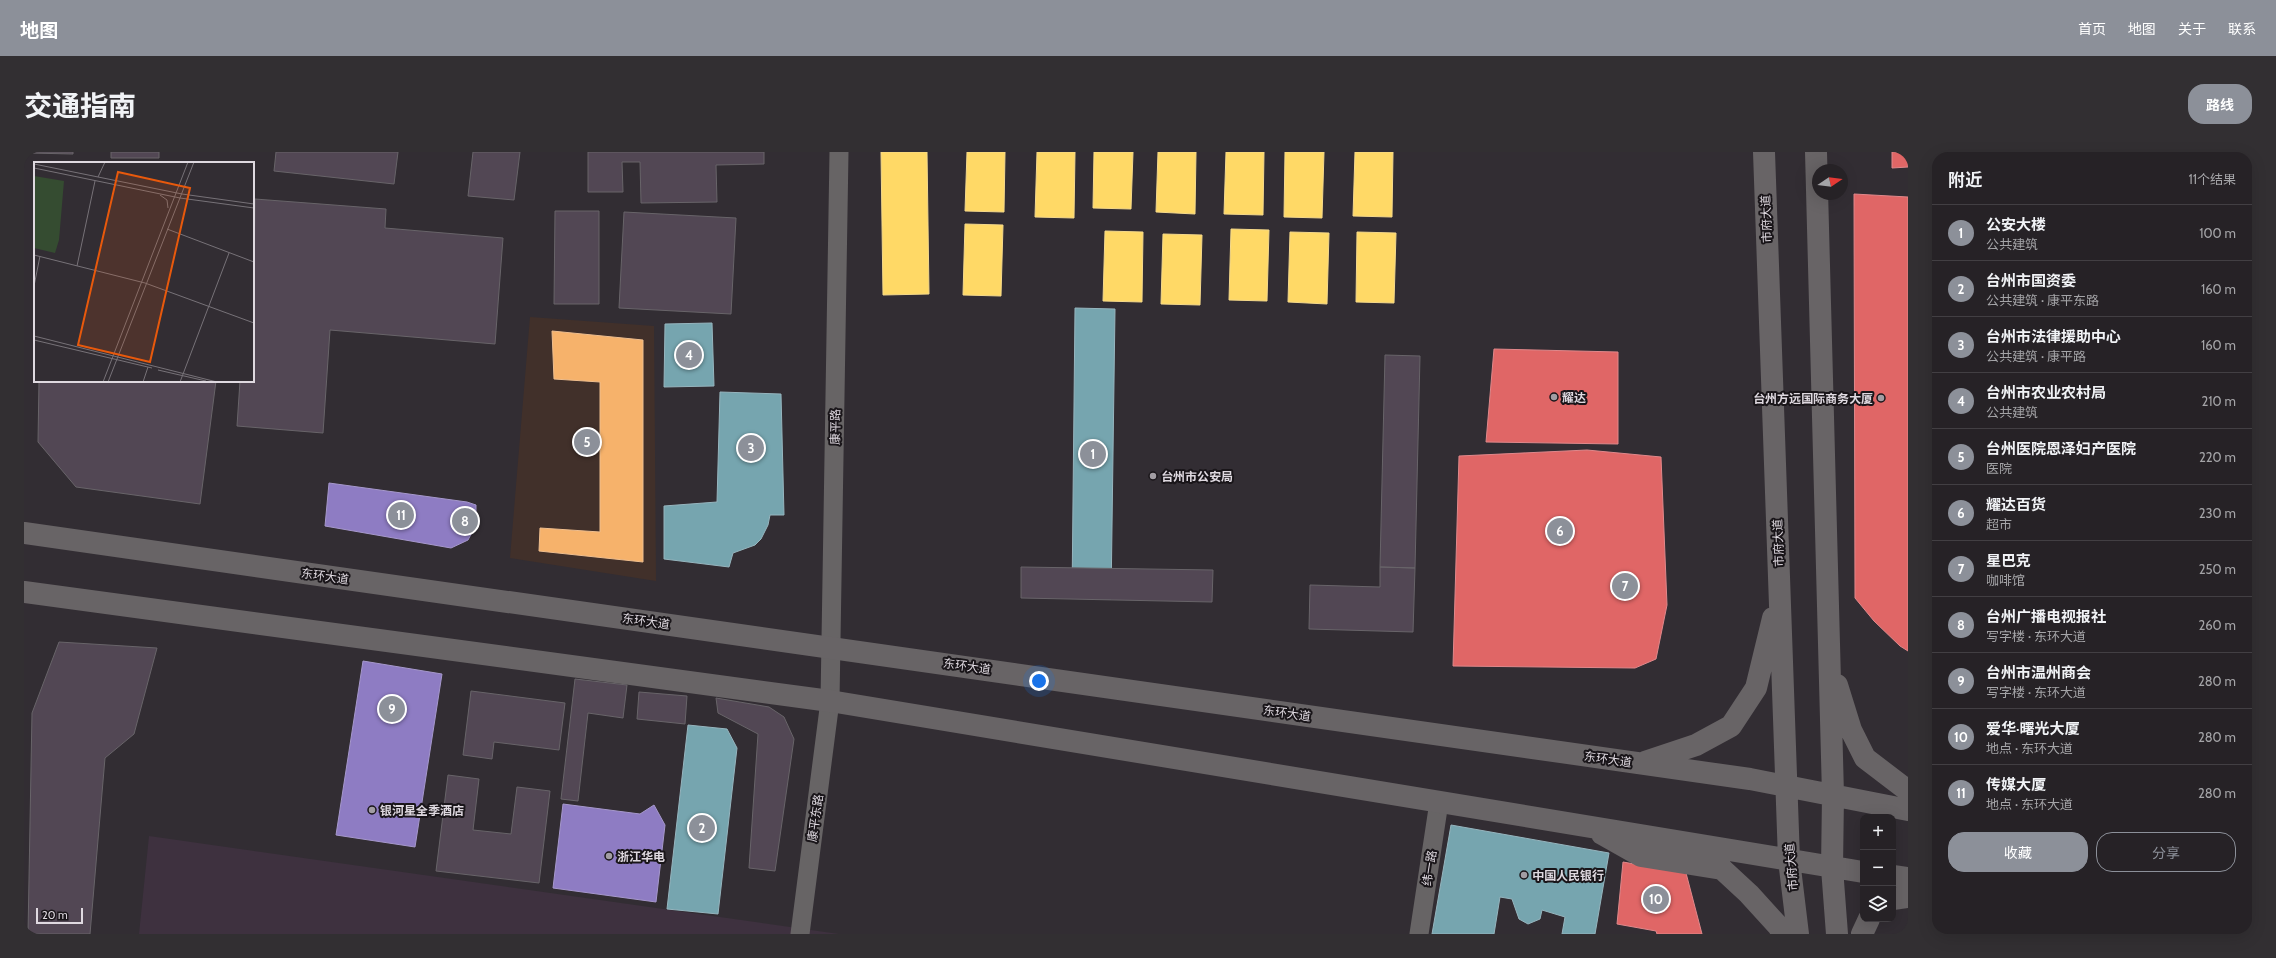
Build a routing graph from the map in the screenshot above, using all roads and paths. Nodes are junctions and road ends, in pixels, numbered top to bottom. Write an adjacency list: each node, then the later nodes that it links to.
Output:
1 (839, 152): 7 (street, 康平路)
2 (1764, 152): 6 (main road, 市府大道)
3 (1816, 152): 8 (main road)
4 (24, 533): 7 (main road, 东环大道)
5 (24, 592): 9 (main road)
6 (1780, 593): 10 (main road); 11 (main road, 市府大道)
7 (832, 647): 9 (street, 康平路); 10 (main road, 东环大道)
8 (1829, 657): 12 (main road); 13 (main road)
9 (830, 701): 14 (main road); 25 (street, 康平东路)
10 (1641, 764): 11 (main road, 东环大道)
11 (1786, 786): 13 (main road, 东环大道); 17 (main road, 市府大道)
12 (1908, 788)
13 (1833, 795): 15 (main road, 东环大道); 18 (main road)
14 (1439, 802): 16 (main road); 26 (street, 纬一路)
15 (1908, 810)
16 (1587, 826): 17 (main road); 27 (main road)
17 (1789, 860): 18 (main road); 28 (main road, 市府大道)
18 (1832, 868): 19 (main road); 29 (main road)
19 (1860, 872)
20 (1896, 876): 21 (main road)
21 (1908, 878)
22 (1908, 897): 23 (main road)
23 (1896, 899)
24 (1868, 922): 30 (main road)
25 (800, 934)
26 (1419, 934)
27 (1782, 934)
28 (1798, 934)
29 (1837, 934)
30 (1862, 934)

